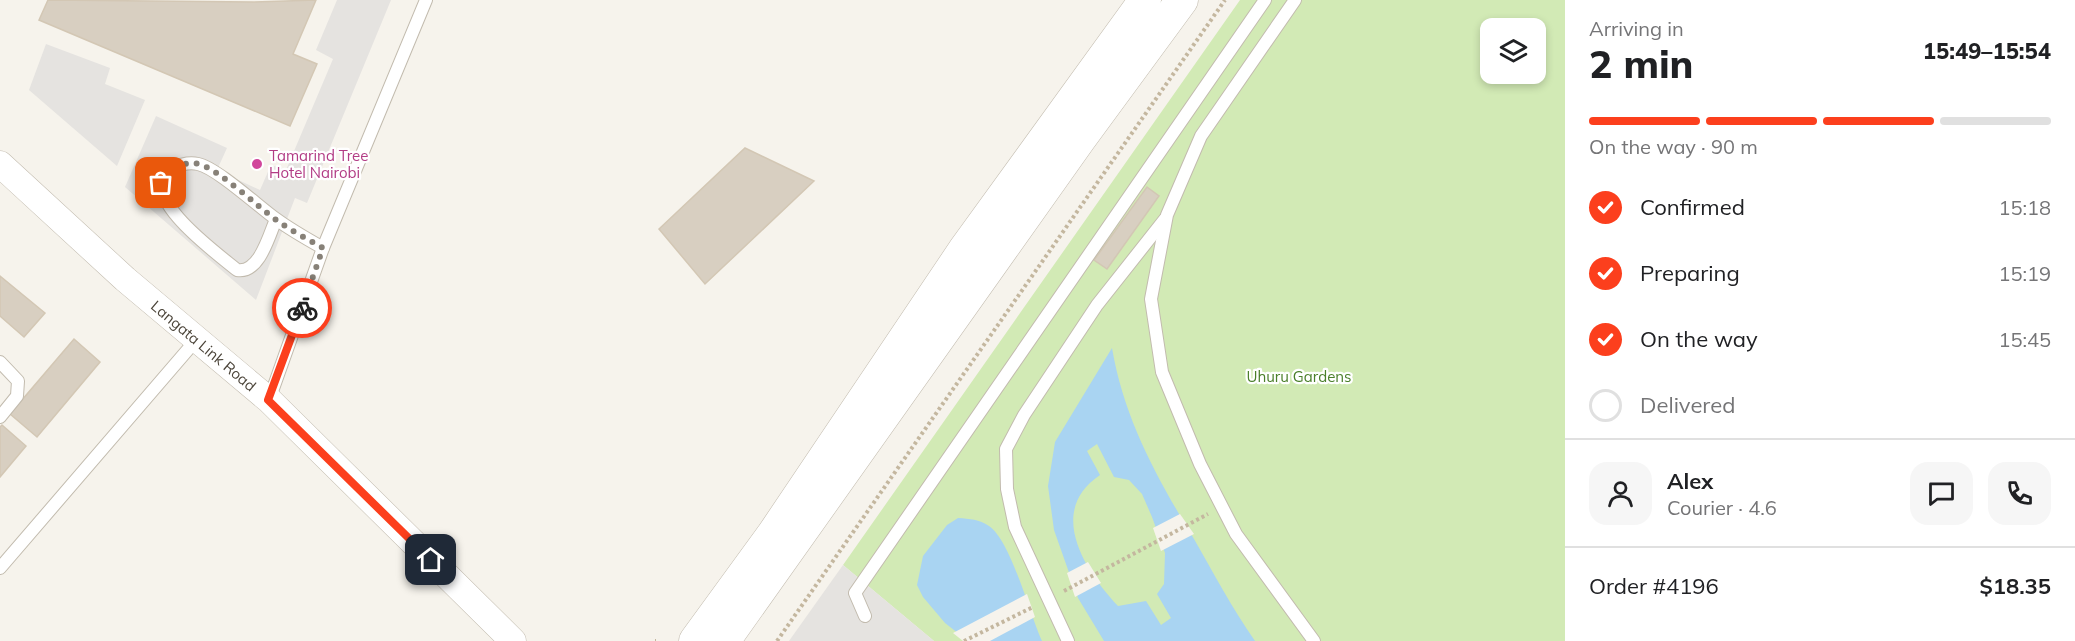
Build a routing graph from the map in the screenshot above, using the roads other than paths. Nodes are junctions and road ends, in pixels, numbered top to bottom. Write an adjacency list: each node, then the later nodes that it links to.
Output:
1 (426, 0): 9 (lane)
2 (1145, 0): 16 (street)
3 (1182, 0): 16 (street)
4 (1265, 0): 15 (lane)
5 (1295, 0): 7 (lane)
6 (0, 164): 10 (street, Langata Link Road)
7 (1167, 215): 21 (lane); 22 (lane)
8 (276, 219): 8 (lane); 9 (lane)
9 (323, 248): 12 (lane)
10 (197, 339): 12 (street, Langata Link Road); 14 (lane)
11 (0, 362): 13 (lane)
12 (268, 400): 17 (street, Langata Link Road)
13 (0, 417)
14 (0, 568)
15 (865, 616)
16 (733, 621): 18 (street); 19 (street); 20 (street)
17 (514, 638)
18 (685, 641)
19 (695, 641)
20 (724, 641)
21 (1068, 641)
22 (1314, 641)

